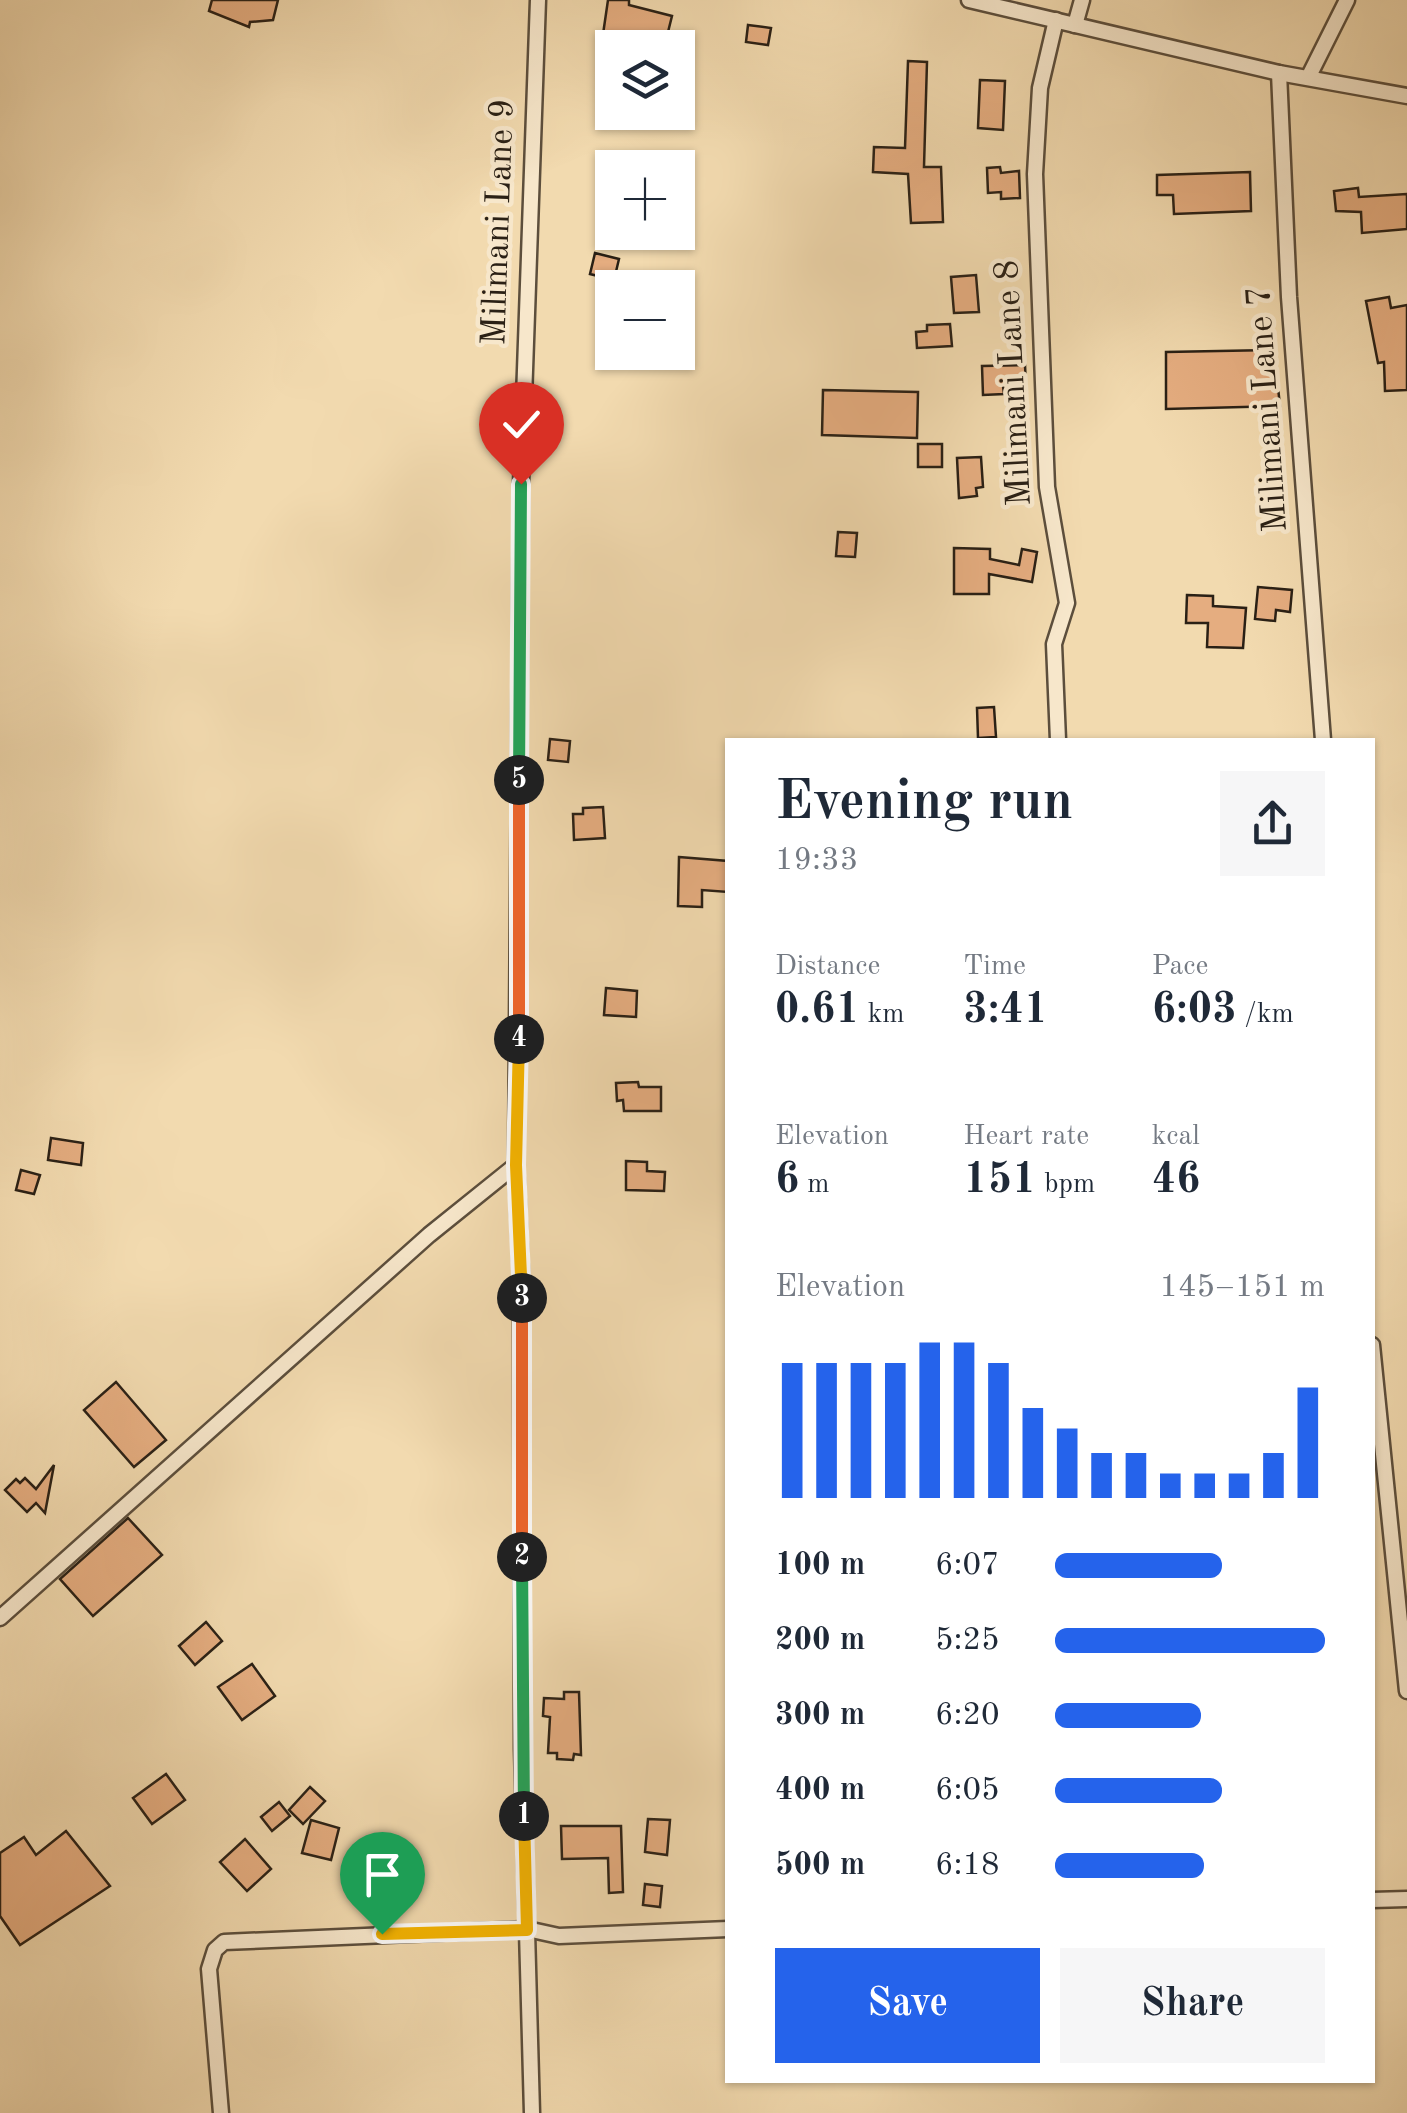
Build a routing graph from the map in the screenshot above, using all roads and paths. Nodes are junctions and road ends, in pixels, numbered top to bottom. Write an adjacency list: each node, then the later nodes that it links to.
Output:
1 (538, 0): 12 (street, Milimani Lane 9)
2 (969, 0): 5 (street)
3 (1082, 0): 6 (street)
4 (1347, 0): 8 (street)
5 (1056, 20): 6 (street); 10 (street, Milimani Lane 8)
6 (1075, 25): 7 (street)
7 (1278, 73): 8 (street); 11 (street, Milimani Lane 7)
8 (1309, 76): 9 (street)
9 (1407, 96)
10 (1058, 738)
11 (1324, 738)
12 (516, 1165): 14 (street); 19 (street, Milimani Lane 9)
13 (1375, 1375): 15 (street)
14 (0, 1618)
15 (1407, 1690)
16 (1407, 1899): 17 (street)
17 (1375, 1900)
18 (725, 1929): 19 (street)
19 (527, 1930): 20 (street); 21 (street, Milimani Lane 9)
20 (221, 2113)
21 (532, 2113)

